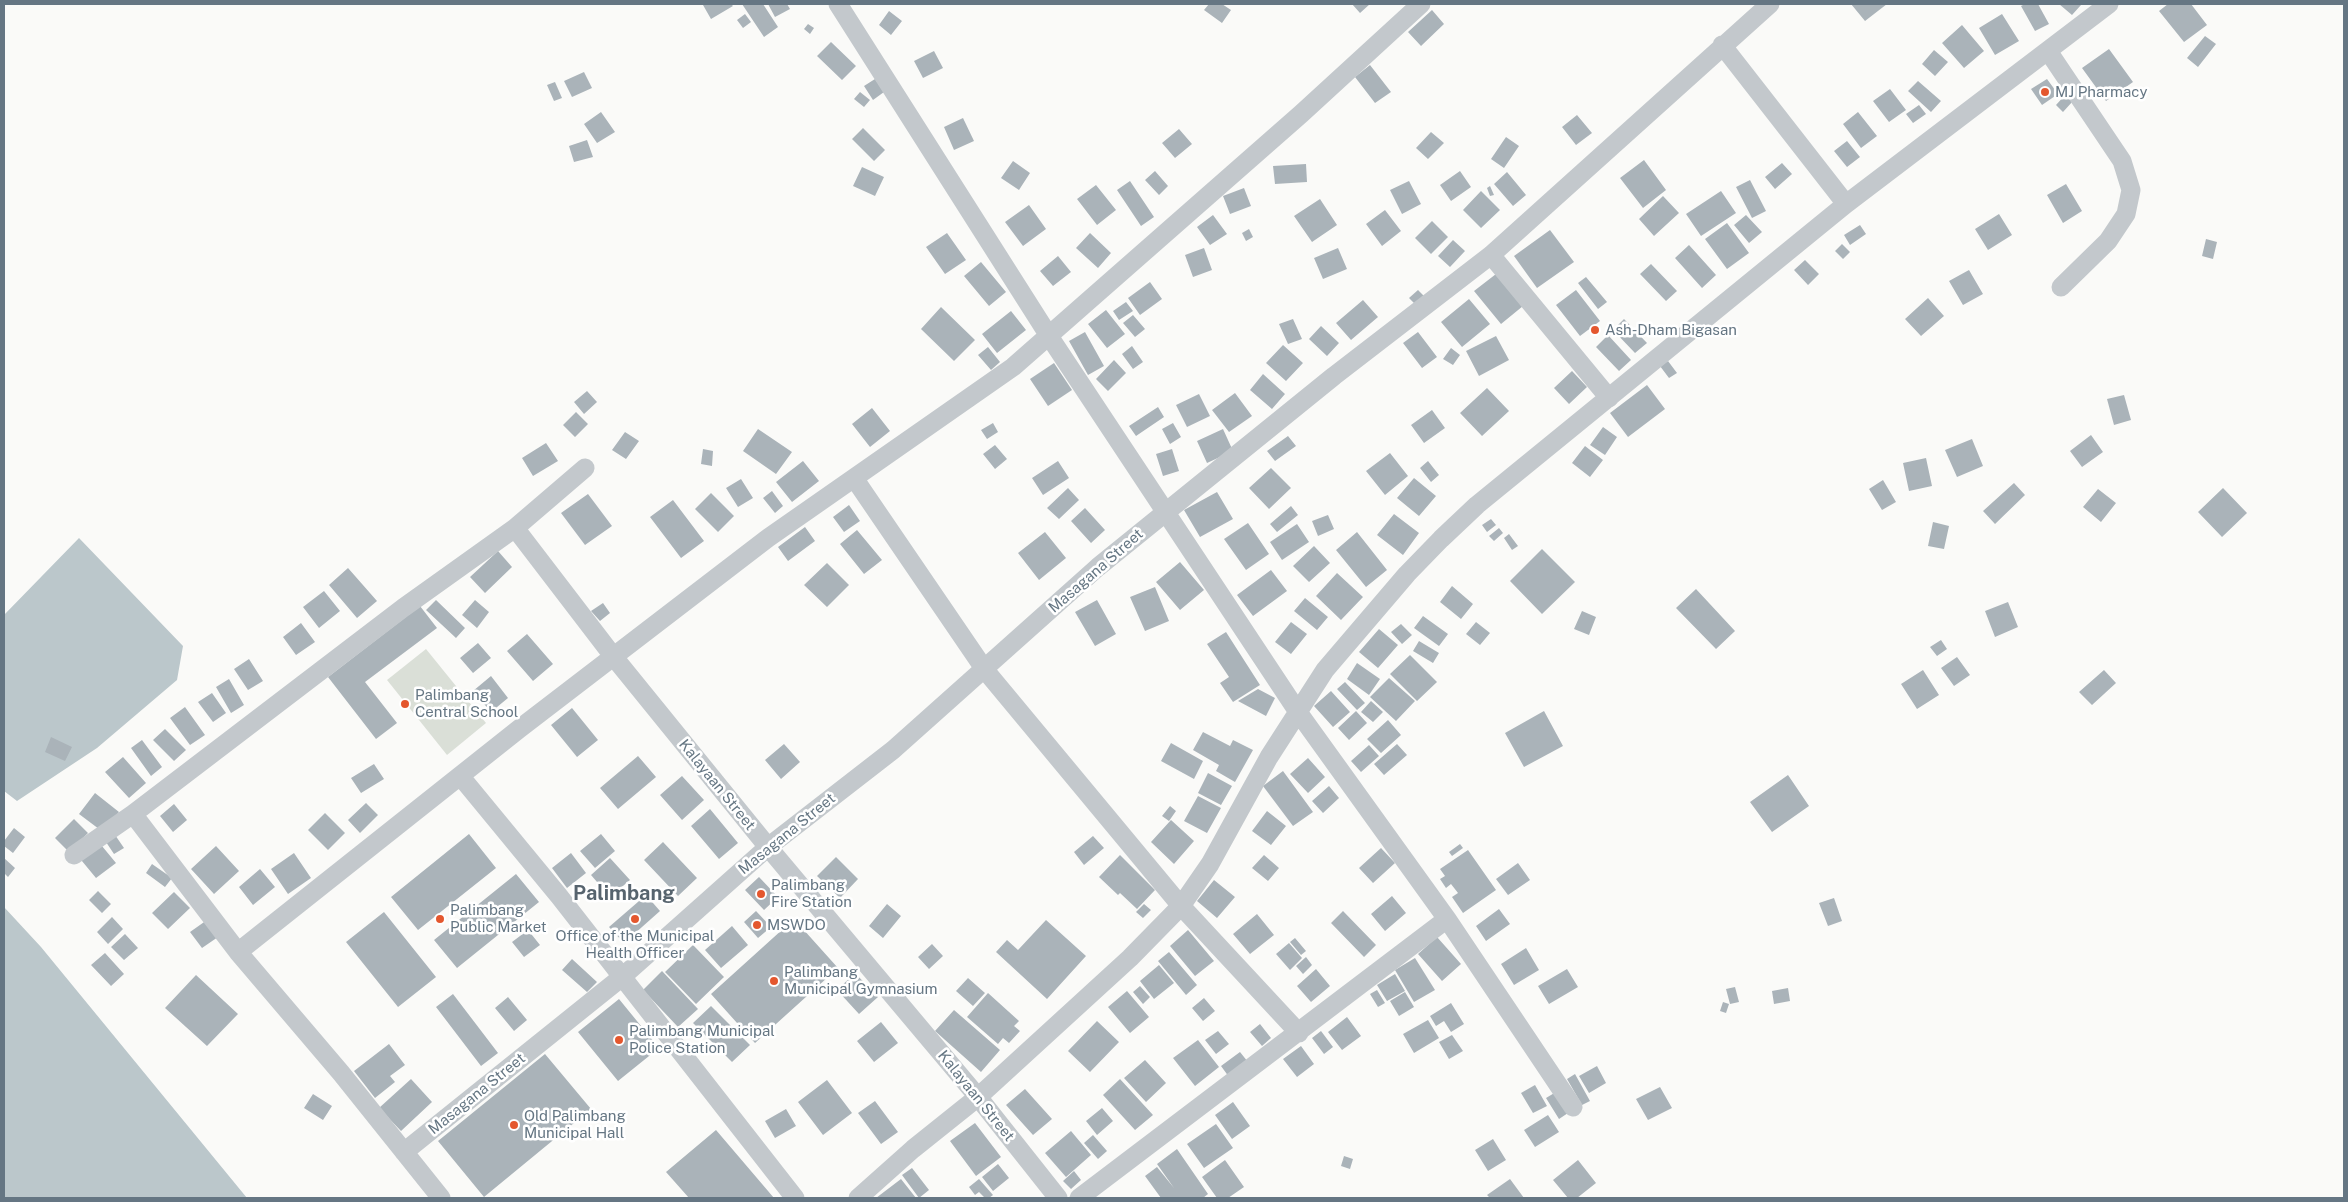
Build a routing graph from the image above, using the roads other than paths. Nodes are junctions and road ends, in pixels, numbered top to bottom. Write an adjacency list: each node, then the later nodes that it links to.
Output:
1 (838, 4): 10 (street)
2 (1421, 4): 10 (street)
3 (1770, 4): 5 (street, Masagana Street)
4 (2109, 4): 6 (street)
5 (1722, 45): 7 (street); 8 (street, Masagana Street)
6 (2048, 52): 7 (street); 9 (street)
7 (1846, 204): 11 (street)
8 (1491, 254): 11 (street); 14 (street, Masagana Street)
9 (2061, 287)
10 (1049, 336): 13 (street); 14 (street)
11 (1610, 398): 18 (street)
12 (585, 468): 15 (street)
13 (854, 478): 16 (street); 17 (street)
14 (1167, 511): 17 (street, Masagana Street); 18 (street)
15 (515, 528): 16 (street, Kalayaan Street); 20 (street)
16 (613, 656): 19 (street); 21 (street, Kalayaan Street)
17 (985, 670): 21 (street, Masagana Street); 23 (street)
18 (1298, 712): 23 (street); 24 (street)
19 (461, 776): 25 (street); 26 (street)
20 (133, 814): 22 (street); 25 (street)
21 (768, 847): 26 (street, Masagana Street); 28 (street, Kalayaan Street)
22 (74, 855)
23 (1181, 906): 27 (street); 28 (street)
24 (1447, 919): 27 (street); 29 (street)
25 (238, 952): 30 (street)
26 (622, 977): 30 (street, Masagana Street); 32 (street)
27 (1299, 1033): 35 (street)
28 (978, 1097): 33 (street); 34 (street, Kalayaan Street)
29 (1573, 1107)
30 (404, 1152): 31 (street)
31 (441, 1198)
32 (794, 1198)
33 (858, 1198)
34 (1058, 1198)
35 (1079, 1198)

